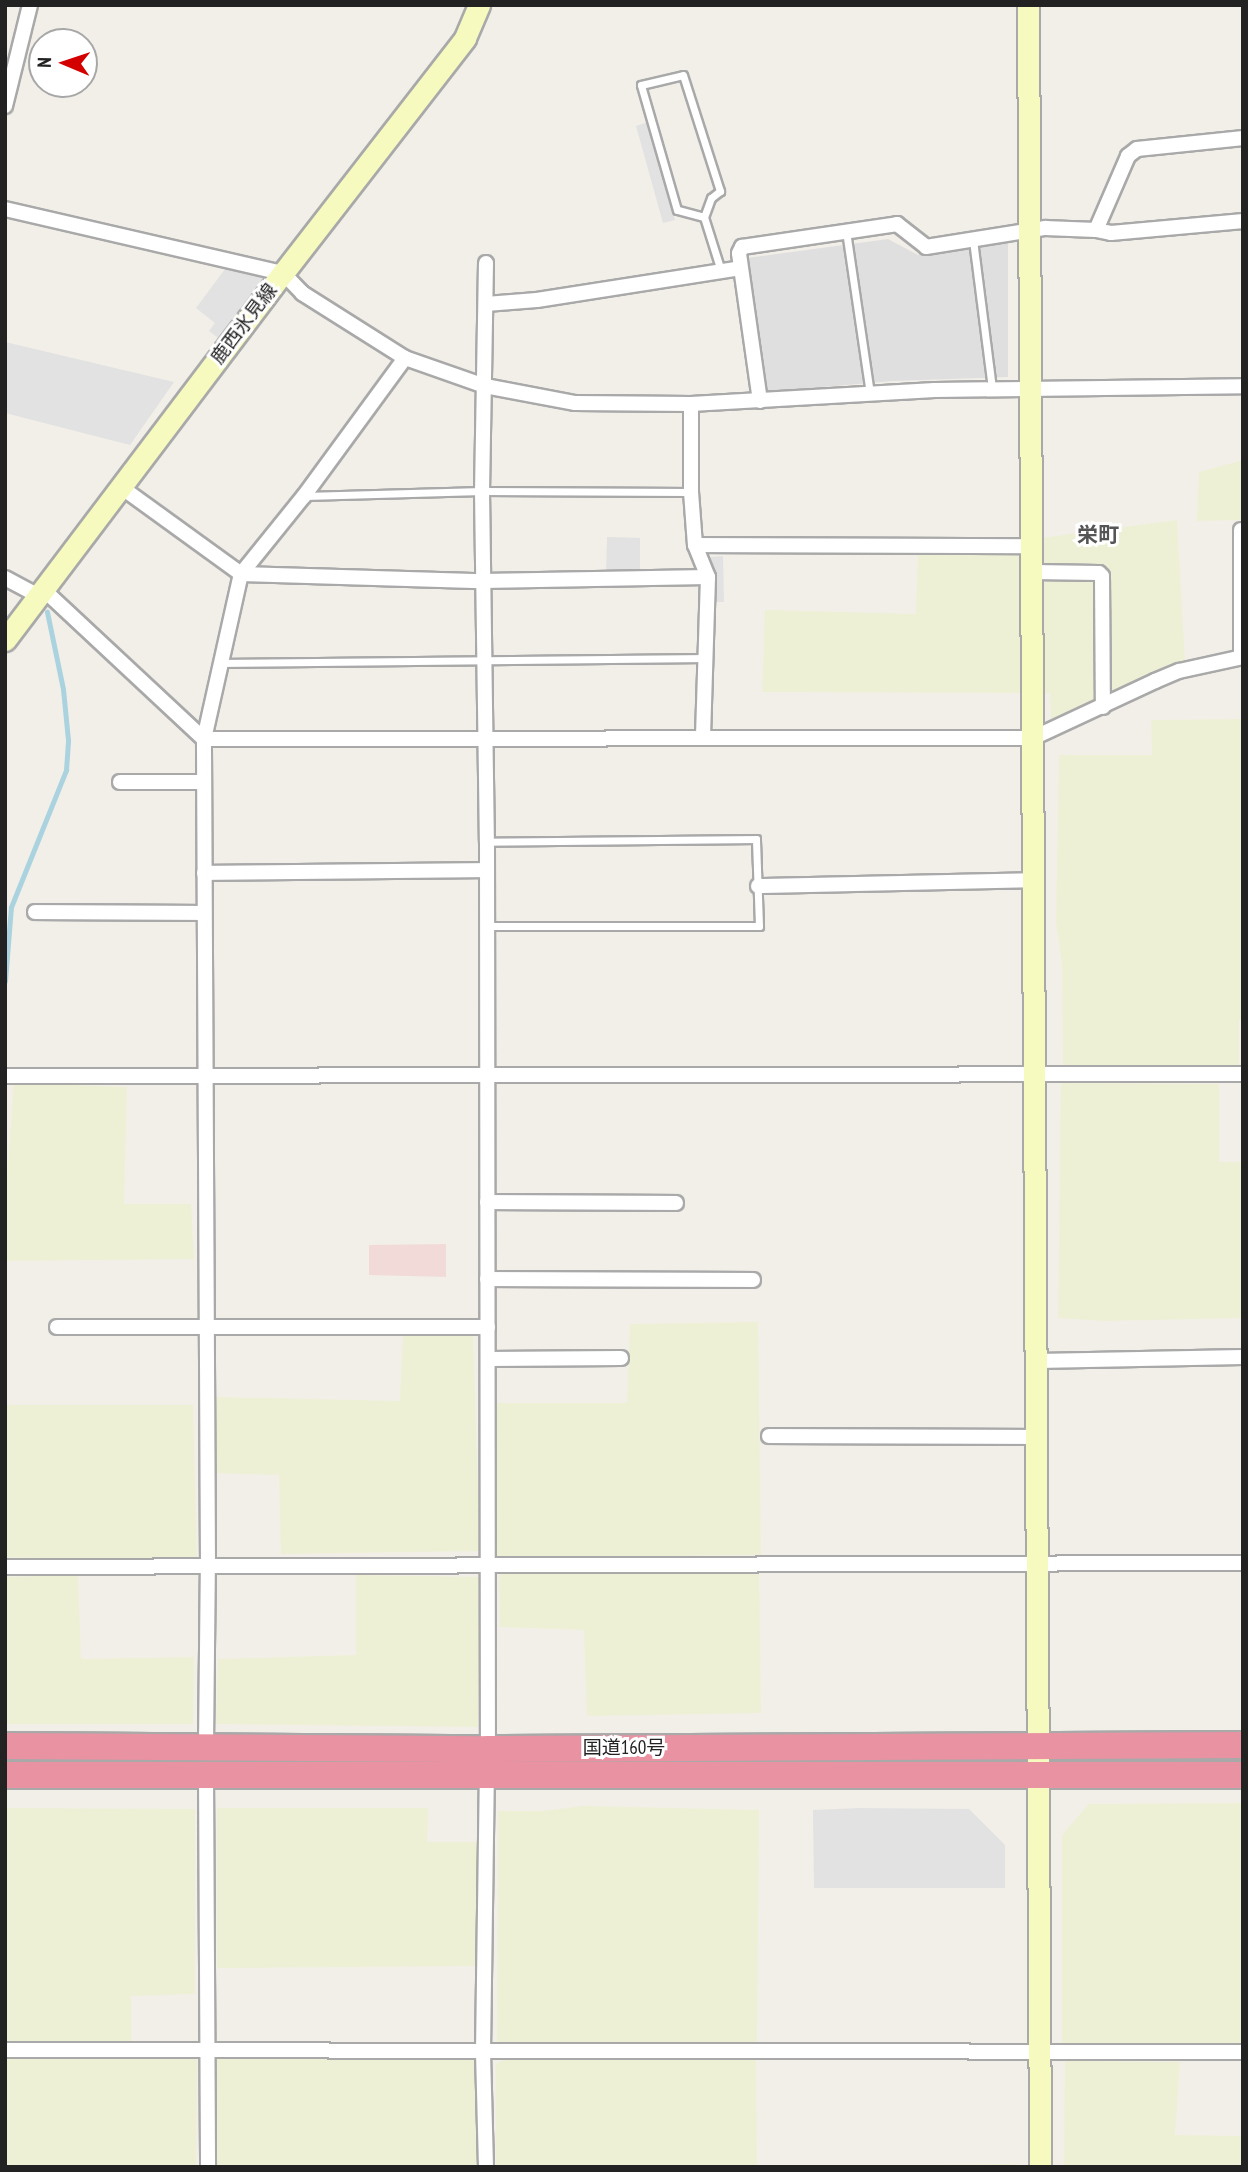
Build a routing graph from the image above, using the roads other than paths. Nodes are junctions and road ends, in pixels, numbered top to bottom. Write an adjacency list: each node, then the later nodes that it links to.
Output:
1 (30, 5): 4 (street)
2 (479, 5): 15 (street, 鹿西氷見線)
3 (1028, 5): 9 (street)
4 (5, 106)
5 (1243, 138): 10 (street)
6 (5, 209): 15 (street)
7 (704, 217): 7 (lane); 16 (lane)
8 (1243, 221): 10 (street)
9 (1030, 230): 10 (street); 12 (street); 22 (street)
10 (1096, 230)
11 (846, 231): 12 (street); 14 (street); 23 (lane)
12 (973, 240): 21 (lane)
13 (486, 263): 17 (street)
14 (741, 268): 16 (street); 24 (street)
15 (282, 272): 18 (street); 26 (street, 鹿西氷見線)
16 (721, 272): 17 (street)
17 (486, 304): 19 (street)
18 (405, 358): 19 (street); 29 (street)
19 (485, 386): 25 (street); 27 (street)
20 (1243, 386): 22 (street)
21 (992, 389): 22 (street); 23 (street)
22 (1031, 390): 32 (street)
23 (870, 393): 24 (street)
24 (760, 401): 25 (street)
25 (691, 404): 28 (street)
26 (121, 488): 34 (street); 38 (street, 鹿西氷見線)
27 (482, 491): 28 (lane); 29 (lane); 37 (street)
28 (691, 492): 31 (street)
29 (304, 496): 34 (street)
30 (1241, 530): 40 (street)
31 (695, 545): 32 (street); 35 (street)
32 (1032, 546): 33 (street)
33 (1033, 572): 44 (street); 46 (street)
34 (241, 574): 37 (street); 43 (street)
35 (708, 577): 37 (street); 41 (street)
36 (5, 578): 38 (street)
37 (482, 581): 42 (street)
38 (42, 593): 39 (street, 鹿西氷見線); 47 (street)
39 (5, 640)
40 (1242, 657): 44 (street)
41 (705, 658): 42 (lane); 45 (street)
42 (485, 661): 43 (lane); 48 (street)
43 (222, 663): 47 (street)
44 (1103, 707): 46 (street)
45 (704, 737): 46 (street); 48 (street)
46 (1033, 738): 54 (street)
47 (204, 739): 48 (street); 50 (street)
48 (486, 739): 51 (street)
49 (120, 782): 50 (street)
50 (204, 782): 53 (street)
51 (487, 842): 52 (street); 55 (lane)
52 (487, 870): 53 (street); 58 (street)
53 (204, 873): 57 (street)
54 (1035, 880): 55 (street); 60 (street)
55 (758, 886): 58 (lane)
56 (35, 912): 57 (street)
57 (204, 913): 59 (street)
58 (486, 926): 63 (street)
59 (204, 1074): 62 (street); 63 (street); 69 (street)
60 (1036, 1074): 61 (street); 63 (street); 74 (street)
61 (1243, 1074)
62 (5, 1076)
63 (486, 1076): 64 (street)
64 (487, 1202): 65 (street); 66 (street)
65 (676, 1203)
66 (487, 1279): 67 (street); 70 (street)
67 (753, 1280)
68 (57, 1327): 69 (street)
69 (205, 1327): 70 (street); 81 (street)
70 (488, 1327): 73 (street)
71 (1243, 1357): 74 (street)
72 (621, 1358): 73 (street)
73 (488, 1359): 79 (street)
74 (1037, 1360): 76 (street)
75 (769, 1436): 76 (street)
76 (1038, 1437): 77 (street)
77 (1038, 1562): 78 (street); 79 (street); 83 (street)
78 (1243, 1563)
79 (489, 1565): 81 (street); 86 (street)
80 (5, 1567): 81 (street)
81 (208, 1567): 82 (street)
82 (206, 1745): 85 (highway, 国道160号); 86 (highway, 国道160号)
83 (1039, 1745): 84 (highway, 国道160号); 86 (highway, 国道160号); 89 (street)
84 (1243, 1745)
85 (5, 1746)
86 (488, 1761): 88 (highway, 国道160号); 89 (highway, 国道160号); 93 (street)
87 (5, 1775): 88 (highway, 国道160号)
88 (206, 1775): 92 (street)
89 (1040, 1775): 90 (highway, 国道160号); 95 (street)
90 (1243, 1775)
91 (5, 2050): 92 (street)
92 (208, 2051): 93 (street); 96 (street)
93 (483, 2052): 95 (street); 97 (street)
94 (1243, 2052): 95 (street)
95 (1041, 2054): 98 (street)
96 (208, 2167)
97 (486, 2167)
98 (1040, 2167)

